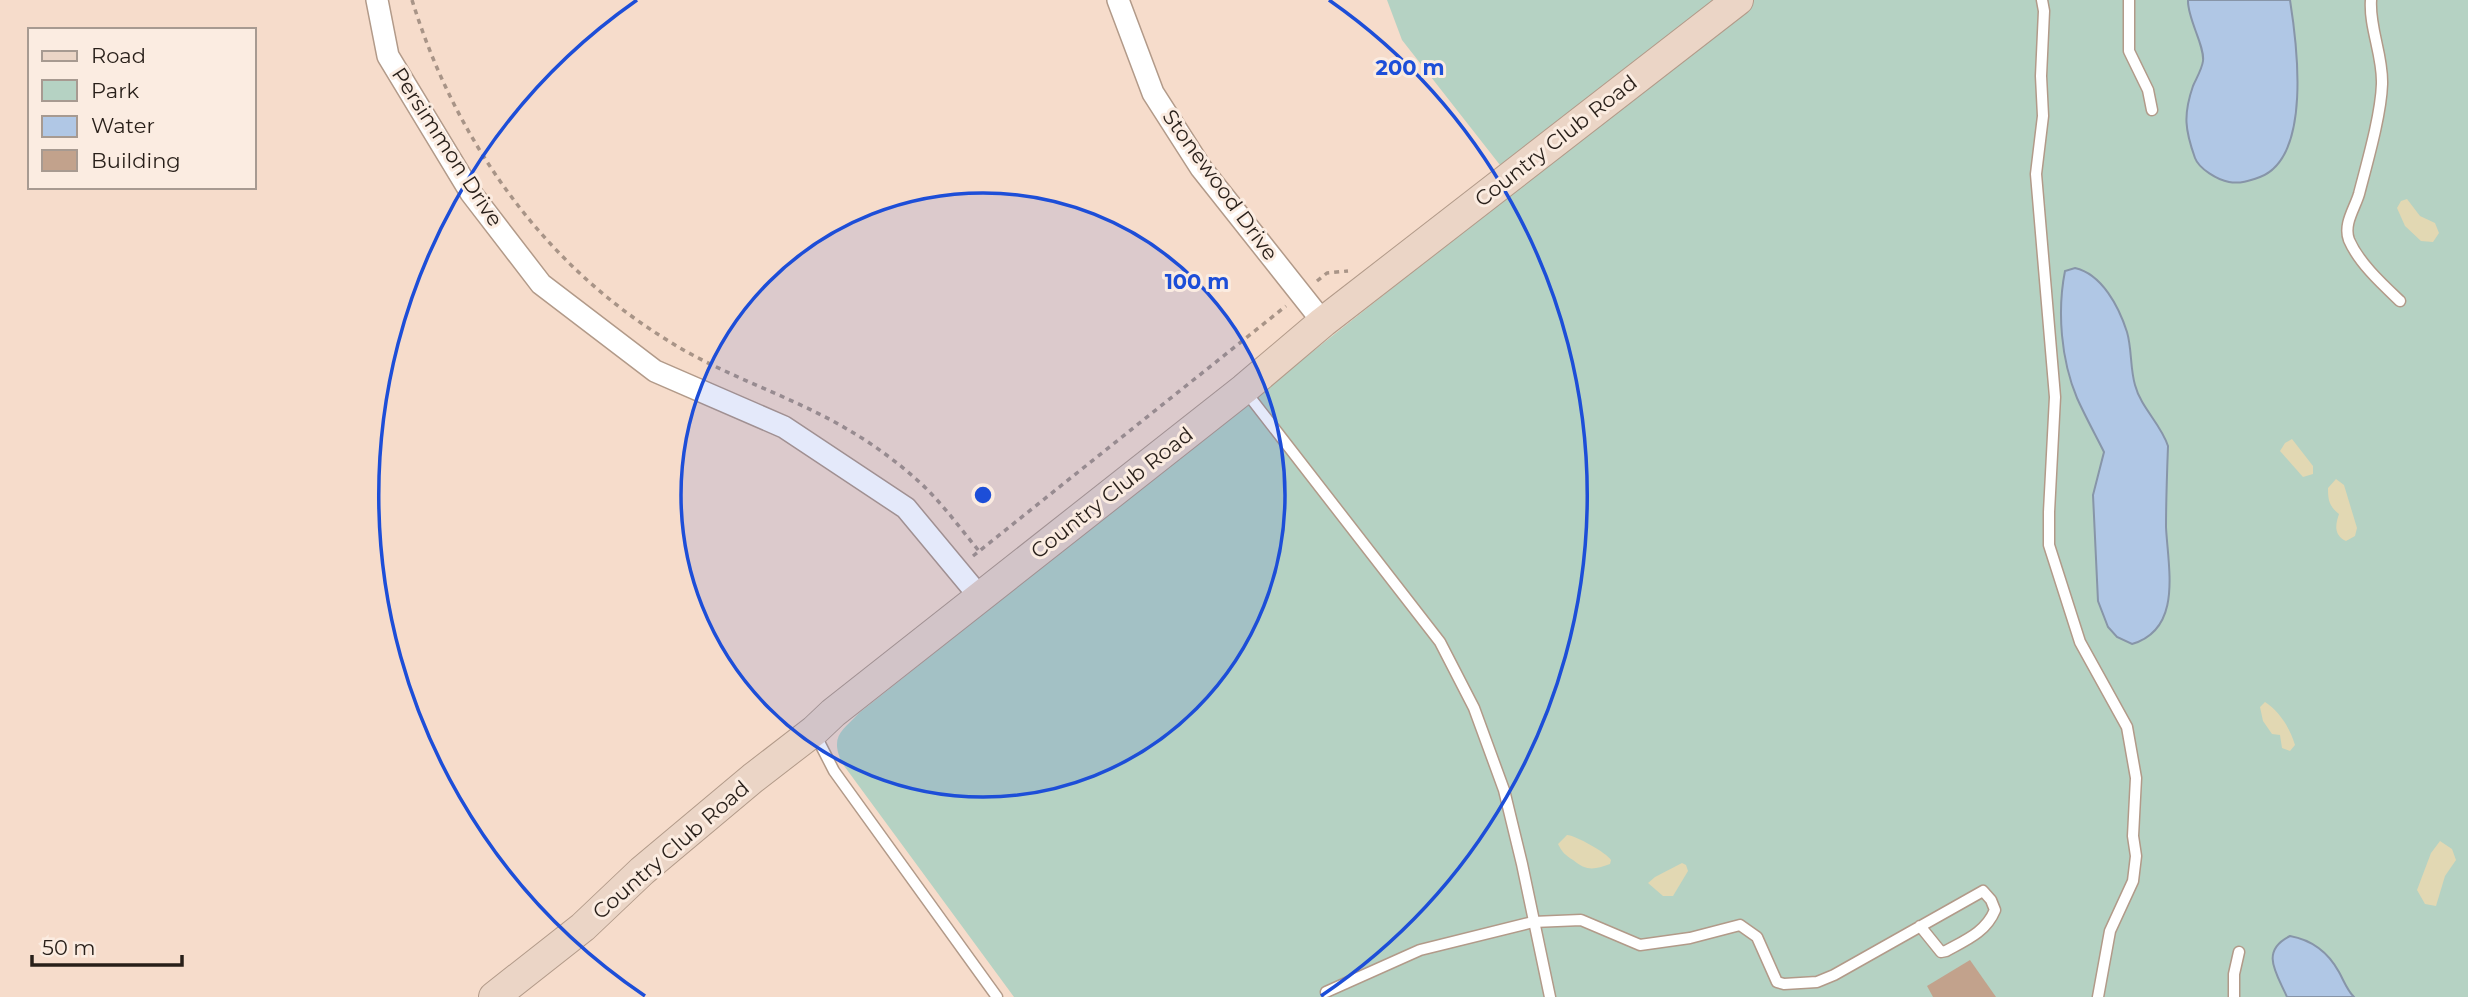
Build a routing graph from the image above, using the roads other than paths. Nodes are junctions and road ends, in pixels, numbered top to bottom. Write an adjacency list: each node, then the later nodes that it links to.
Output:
1 (377, 0): 11 (street, Persimmon Drive)
2 (1118, 0): 9 (street, Stonewood Drive)
3 (1738, 0): 9 (street, Country Club Road)
4 (2042, 0): 20 (lane)
5 (2129, 0): 7 (lane)
6 (2371, 0): 8 (lane)
7 (2152, 110)
8 (2400, 302)
9 (1323, 322): 10 (street, Country Club Road)
10 (1244, 389): 11 (street, Country Club Road); 13 (lane)
11 (980, 597): 12 (street, Country Club Road)
12 (814, 731): 17 (street, Country Club Road); 18 (lane)
13 (1533, 922): 14 (lane); 16 (lane); 19 (lane)
14 (1920, 926): 14 (lane)
15 (2239, 952): 21 (lane)
16 (1326, 992)
17 (495, 997)
18 (997, 997)
19 (1550, 997)
20 (2098, 997)
21 (2234, 997)

